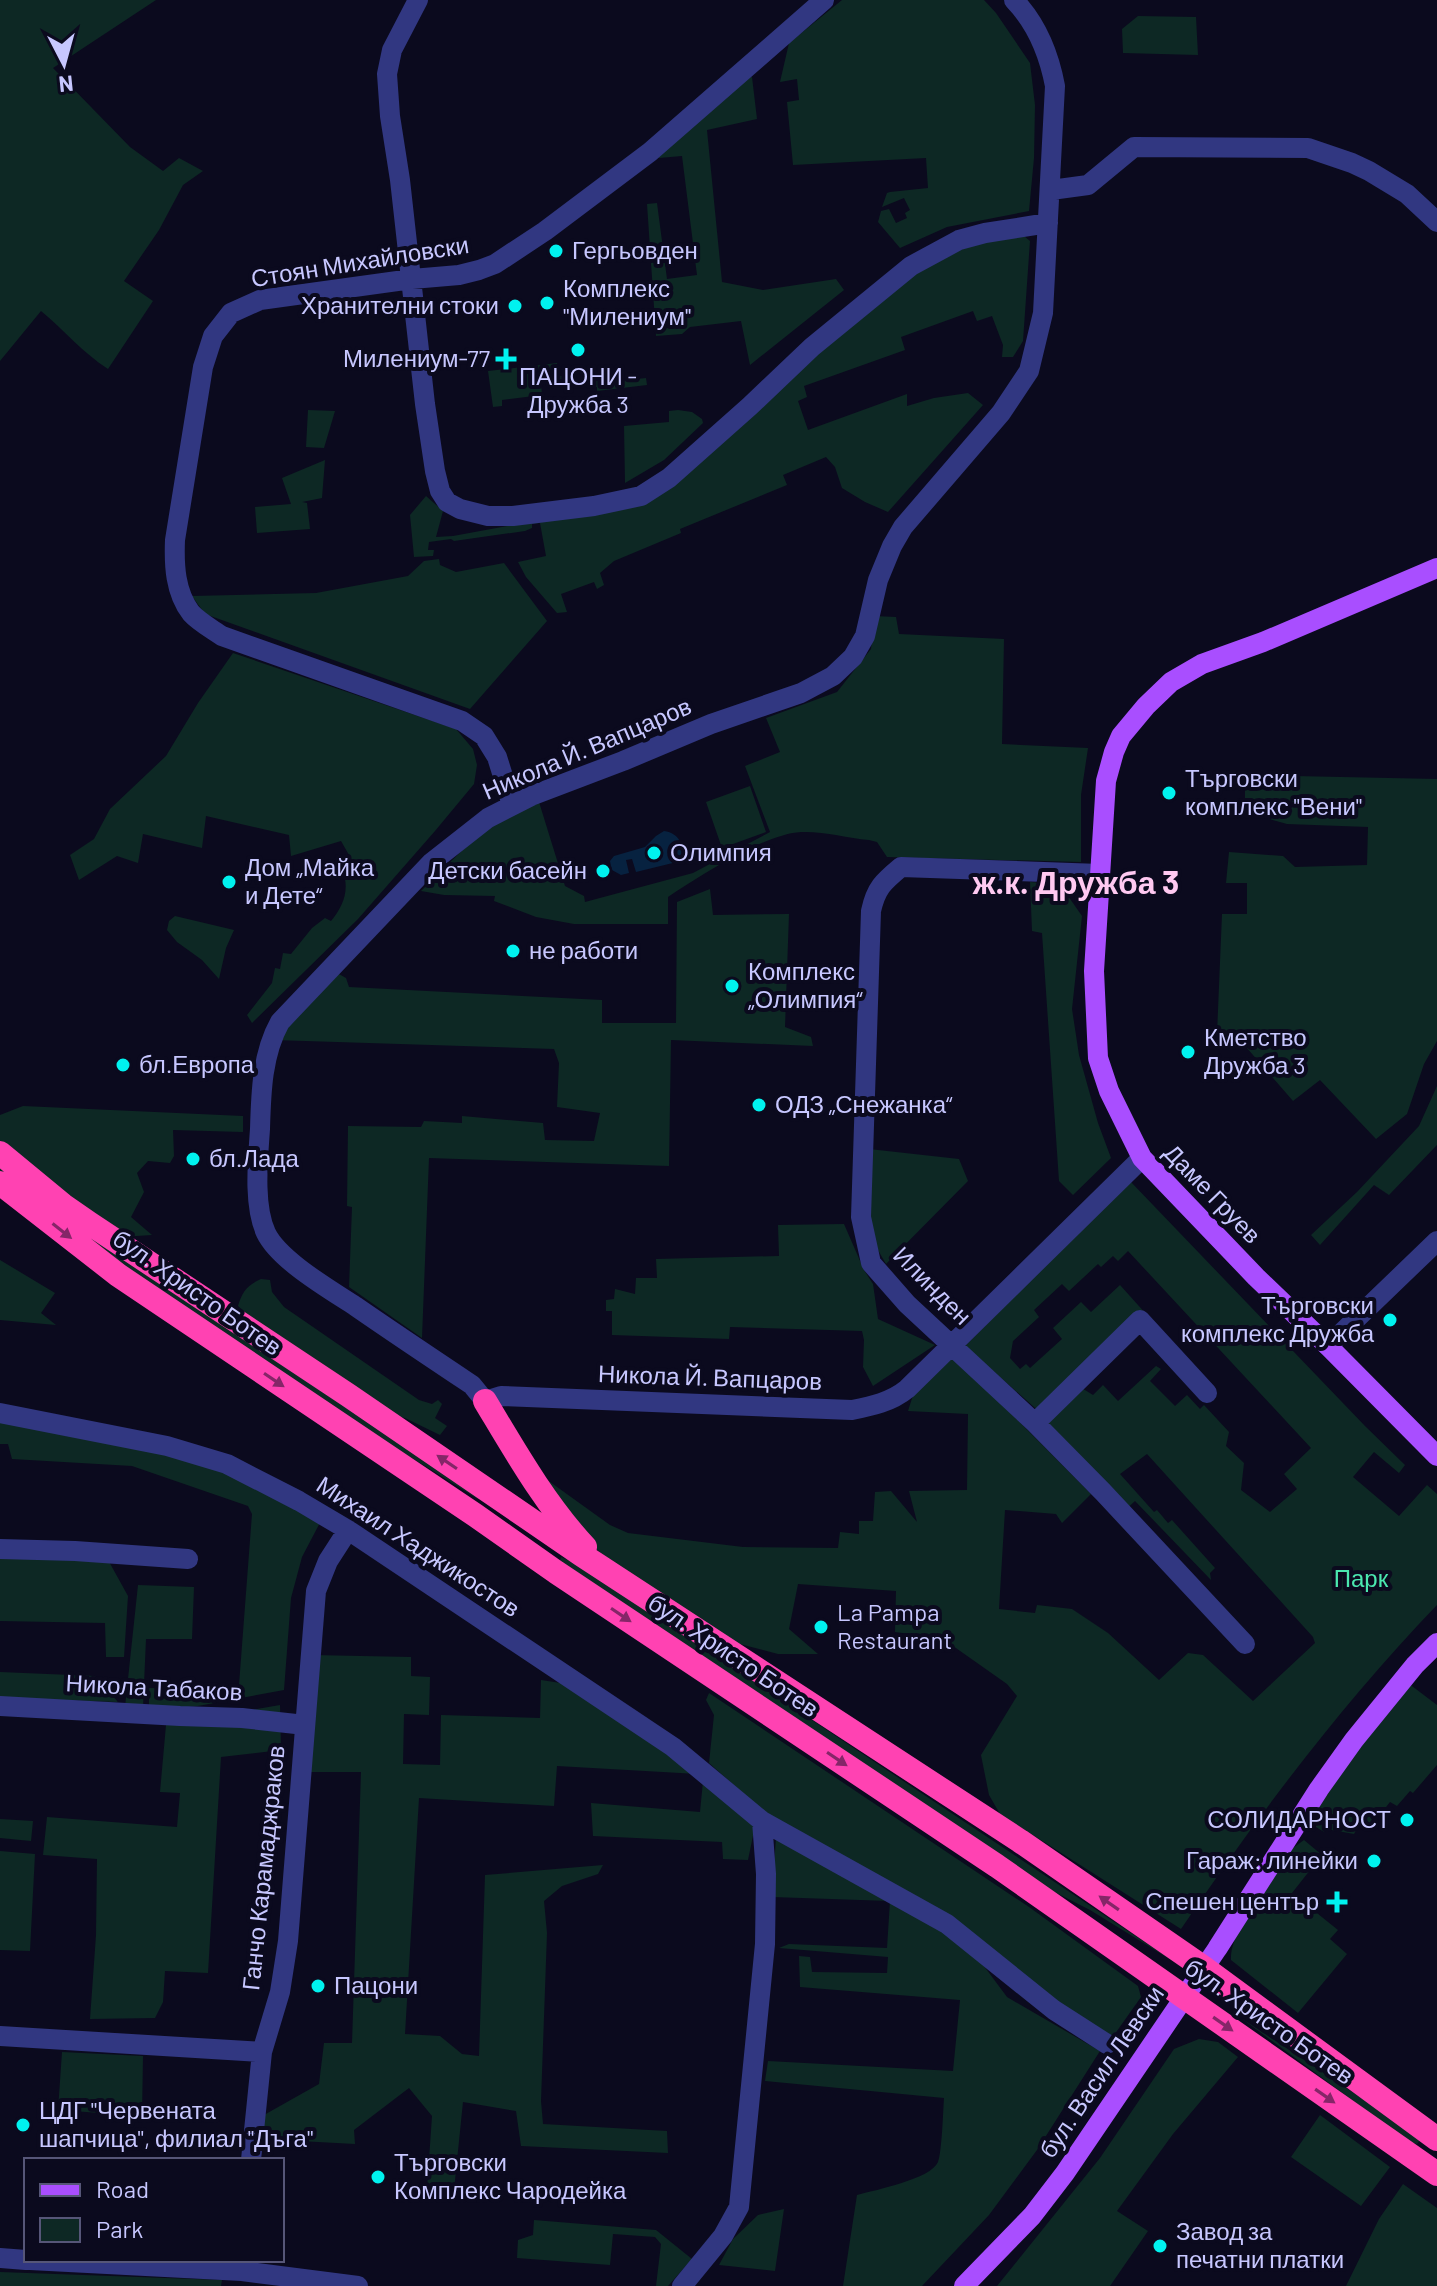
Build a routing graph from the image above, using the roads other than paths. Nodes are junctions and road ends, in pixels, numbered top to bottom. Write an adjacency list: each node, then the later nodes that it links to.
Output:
1 (418, 0): 7 (street)
2 (824, 0): 7 (street, Стоян Михайловски)
3 (1014, 0): 4 (street, Никола Й. Вапцаров)
4 (1051, 190): 5 (street); 6 (street, Никола Й. Вапцаров)
5 (1437, 222)
6 (1048, 223): 7 (street); 9 (street, Никола Й. Вапцаров)
7 (412, 279): 9 (street, Стоян Михайловски)
8 (1437, 568): 10 (main road, Даме Груев)
9 (512, 805): 18 (street, Никола Й. Вапцаров)
10 (1100, 874): 12 (main road, Даме Груев); 15 (street, Илинден)
11 (0, 1153): 23 (highway, бул. Христо Ботев, one-way to 11)
12 (1142, 1158): 15 (street, Никола Й. Вапцаров); 16 (main road, Даме Груев)
13 (0, 1183): 27 (highway, бул. Христо Ботев, one-way to 27)
14 (1437, 1241): 16 (street)
15 (953, 1345): 18 (street, Никола Й. Вапцаров); 20 (street, Илинден)
16 (1328, 1346): 21 (main road, Даме Груев)
17 (1207, 1393): 20 (street)
18 (485, 1401): 22 (highway)
19 (0, 1413): 25 (street, Михаил Хаджикостов)
20 (1035, 1423): 33 (street, Илинден)
21 (1437, 1456)
22 (533, 1479): 23 (highway); 24 (highway)
23 (496, 1496): 26 (highway, бул. Христо Ботев)
24 (555, 1511): 26 (highway); 31 (highway)
25 (348, 1530): 35 (street, Ганчо Карамаджраков); 36 (street, Михаил Хаджикостов)
26 (557, 1539): 27 (highway); 30 (highway); 31 (highway, бул. Христо Ботев)
27 (513, 1542): 30 (highway, бул. Христо Ботев)
28 (0, 1549): 29 (street)
29 (188, 1559)
30 (556, 1572): 38 (highway, бул. Христо Ботев, one-way to 38)
31 (608, 1573): 37 (highway, бул. Христо Ботев, one-way to 31)
32 (1437, 1643): 37 (main road, бул. Васил Левски)
33 (1245, 1644)
34 (0, 1706): 35 (street, Никола Табаков)
35 (305, 1725): 41 (street, Ганчо Карамаджраков)
36 (762, 1821): 40 (street, Михаил Хаджикостов); 50 (street)
37 (1204, 1968): 38 (main road, бул. Васил Левски); 42 (highway, бул. Христо Ботев)
38 (1185, 1997): 44 (highway, бул. Христо Ботев, one-way to 44); 51 (main road, бул. Васил Левски)
39 (0, 2036): 41 (street)
40 (1107, 2044)
41 (262, 2052): 43 (street, Ганчо Карамаджраков)
42 (1437, 2139)
43 (251, 2158)
44 (1433, 2165)
45 (0, 2258): 46 (street)
46 (24, 2260)
47 (64, 2262): 48 (street)
48 (242, 2272): 49 (street)
49 (346, 2285)
50 (682, 2286)
51 (964, 2286)

